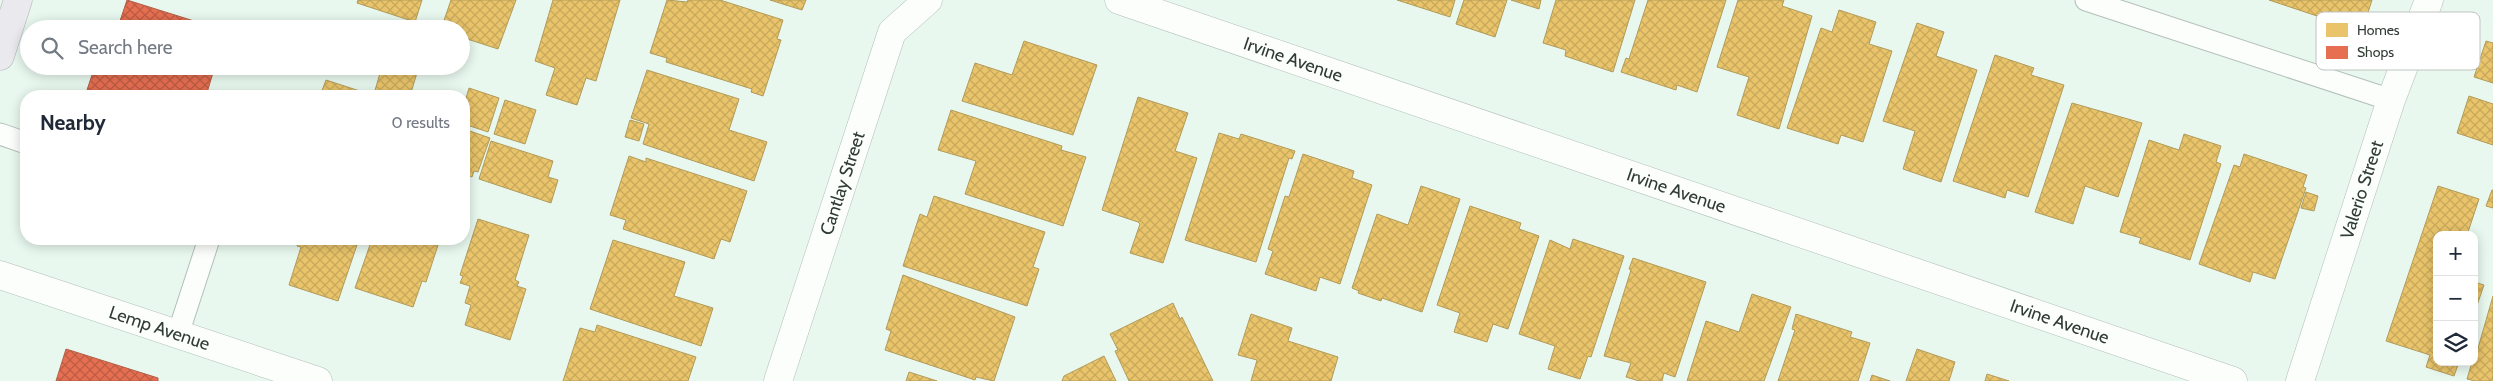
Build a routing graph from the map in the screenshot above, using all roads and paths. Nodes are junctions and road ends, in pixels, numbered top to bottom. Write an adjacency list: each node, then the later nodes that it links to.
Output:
1 (18, 0): 7 (main road)
2 (928, 0): 16 (street, Cantlay Street)
3 (1119, 0): 17 (street, Irvine Avenue)
4 (2086, 0): 9 (lane)
5 (2429, 0): 6 (street, Valerio Street)
6 (2424, 12)
7 (0, 56)
8 (2402, 70): 9 (street, Valerio Street)
9 (2391, 100): 18 (street, Valerio Street)
10 (0, 134): 11 (lane)
11 (20, 141)
12 (207, 245): 14 (lane)
13 (0, 275): 14 (street, Lemp Avenue)
14 (178, 334): 15 (street, Lemp Avenue)
15 (318, 381)
16 (778, 381)
17 (2233, 381)
18 (2300, 381)

